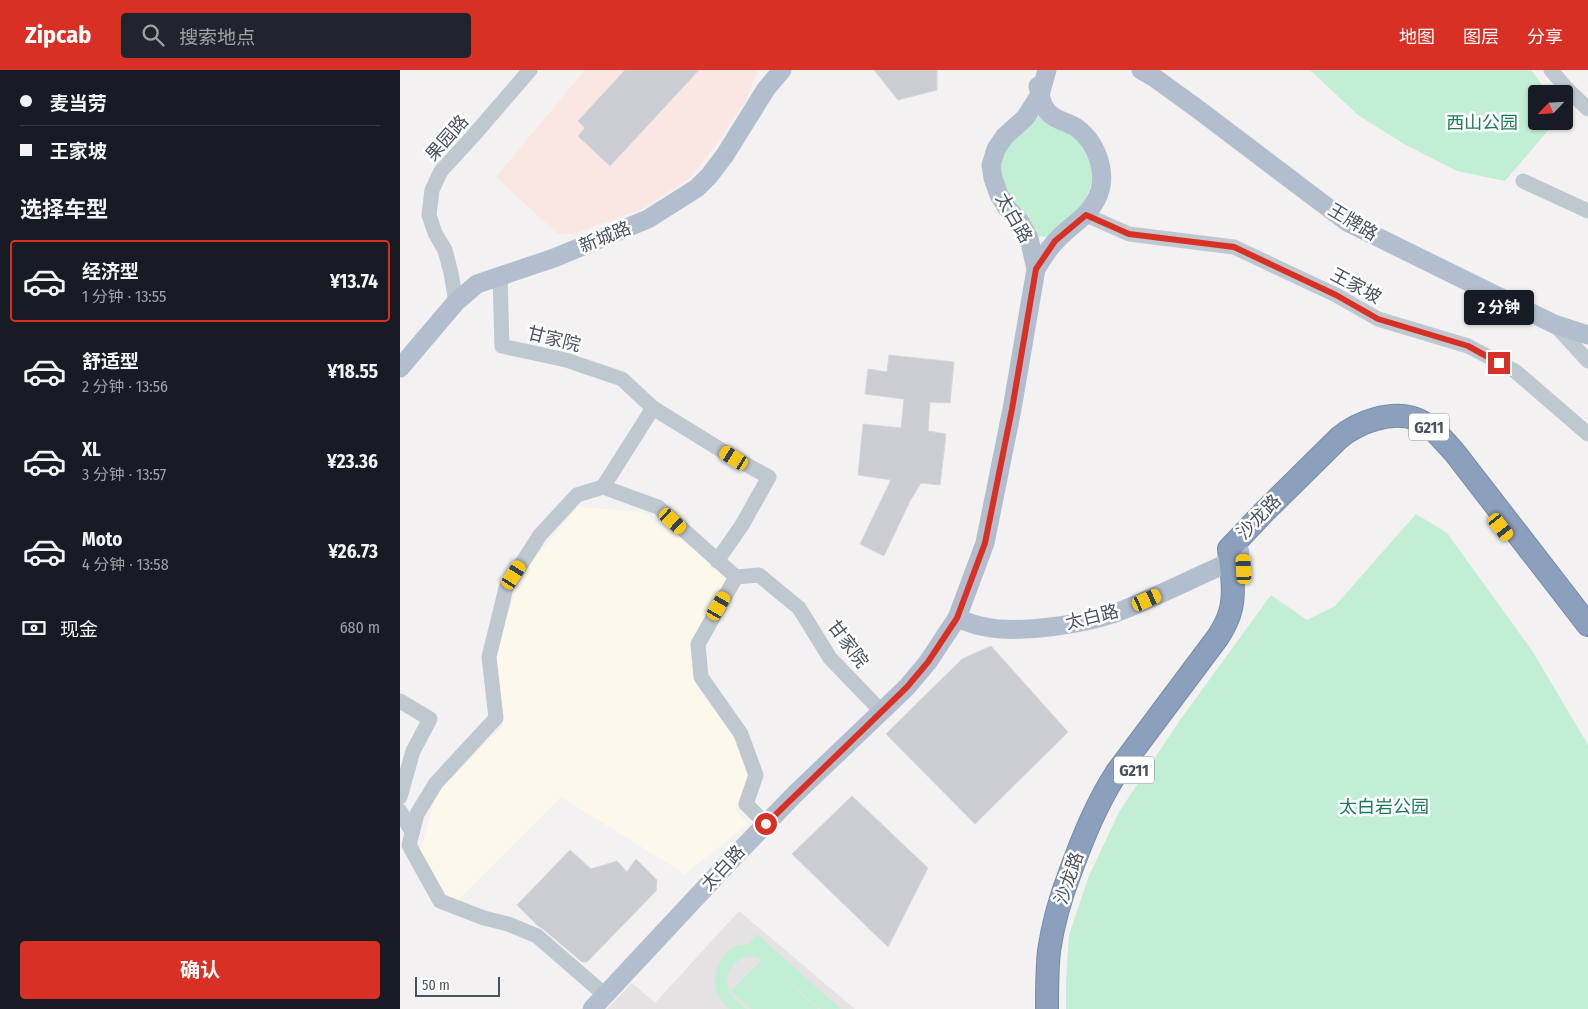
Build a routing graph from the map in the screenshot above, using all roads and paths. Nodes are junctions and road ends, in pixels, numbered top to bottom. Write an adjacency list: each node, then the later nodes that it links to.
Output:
1 (530, 70): 14 (street, 果园路)
2 (782, 70): 13 (main road, 新城路)
3 (1035, 70): 7 (main road, 太白路)
4 (1046, 70): 7 (main road, 太白路)
5 (1142, 70): 15 (main road, 王牌路)
6 (1555, 72): 8 (street)
7 (1040, 95): 11 (main road, 太白路); 12 (main road, 太白路)
8 (1588, 108)
9 (1523, 181): 10 (street)
10 (1588, 211)
11 (1086, 215): 12 (main road, 太白路); 20 (street, 王家坡)
12 (1036, 269): 27 (main road, 太白路)
13 (500, 276): 14 (main road, 新城路); 19 (street, 甘家院)
14 (456, 302): 18 (main road, 新城路)
15 (1554, 324): 16 (main road, 王牌路); 17 (street)
16 (1588, 335)
17 (1588, 361)
18 (400, 368)
19 (652, 408): 21 (street); 23 (street, 甘家院)
20 (1588, 434)
21 (603, 487): 23 (street); 35 (street)
22 (1234, 553): 24 (main road, 太白路); 26 (highway, 沙龙路 / G211); 28 (highway, 沙龙路 / G211); 29 (highway, 沙龙路 / G211); 39 (highway, 沙龙路 / G211)
23 (717, 561): 25 (street)
24 (1202, 574): 26 (main road); 27 (main road, 太白路)
25 (736, 577): 31 (street, 甘家院); 34 (street)
26 (1230, 612): 38 (highway, 沙龙路 / G211)
27 (957, 618): 31 (main road, 太白路)
28 (1588, 625)
29 (1588, 640)
30 (400, 701): 32 (street)
31 (881, 712): 34 (main road, 太白路)
32 (400, 797)
33 (400, 811): 35 (street)
34 (766, 824): 36 (main road, 太白路)
35 (412, 832): 36 (street)
36 (605, 995): 37 (main road, 太白路)
37 (592, 1009)
38 (1047, 1009)
39 (1058, 1009)

